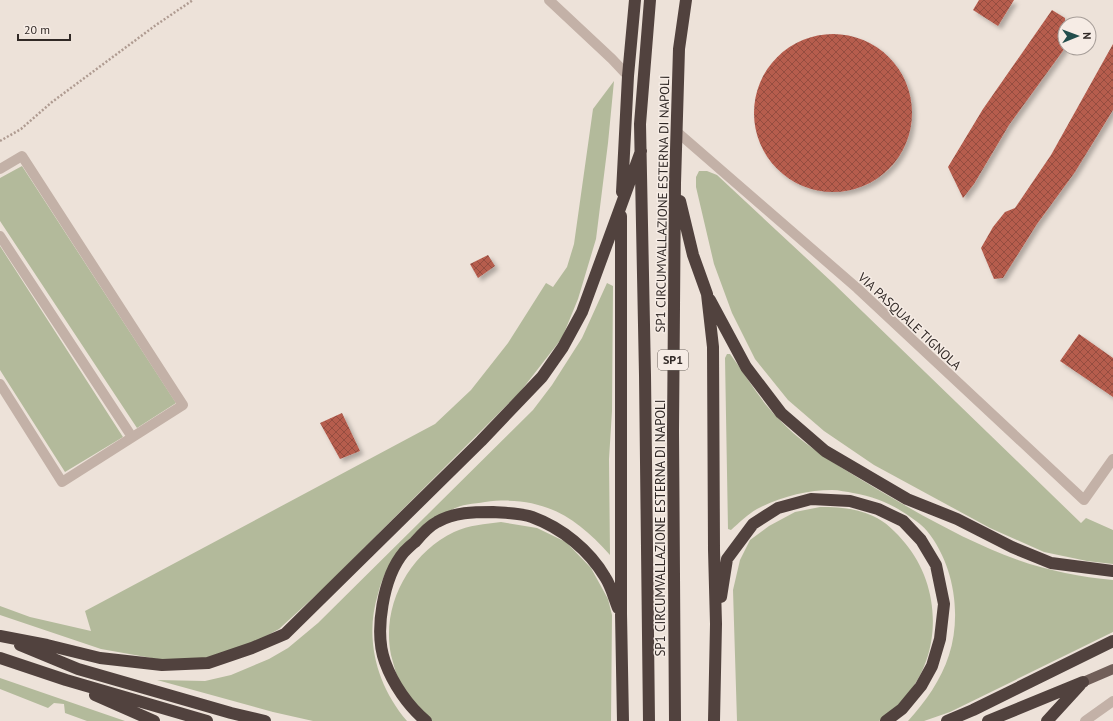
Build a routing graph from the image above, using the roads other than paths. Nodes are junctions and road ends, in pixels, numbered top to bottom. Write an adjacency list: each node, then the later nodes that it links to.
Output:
1 (549, 0): 5 (street)
2 (635, 0): 5 (highway)
3 (650, 0): 7 (highway, SP1 CIRCUMVALLAZIONE ESTERNA DI NAPOLI / SP1)
4 (686, 0): 6 (highway, SP1 CIRCUMVALLAZIONE ESTERNA DI NAPOLI / SP1)
5 (628, 76): 10 (highway)
6 (676, 131): 9 (highway, SP1 CIRCUMVALLAZIONE ESTERNA DI NAPOLI / SP1); 15 (street, VIA PASQUALE TIGNOLA)
7 (641, 151): 10 (highway); 31 (highway, SP1 CIRCUMVALLAZIONE ESTERNA DI NAPOLI / SP1)
8 (0, 169): 14 (street)
9 (675, 183): 12 (highway, SP1); 32 (highway, SP1 CIRCUMVALLAZIONE ESTERNA DI NAPOLI / SP1)
10 (621, 207): 17 (highway); 19 (highway)
11 (0, 236): 14 (street)
12 (707, 294): 16 (highway); 18 (highway, SP1)
13 (0, 384): 14 (street)
14 (132, 437)
15 (1113, 459)
16 (1113, 572)
17 (621, 614): 29 (highway); 30 (highway)
18 (716, 624): 33 (highway, SP1); 34 (highway)
19 (0, 637): 28 (highway)
20 (1113, 641): 35 (highway)
21 (0, 658): 23 (highway)
22 (1113, 669): 24 (main road)
23 (66, 680): 26 (highway); 27 (highway)
24 (1083, 682): 36 (highway); 37 (highway)
25 (1113, 701): 38 (street)
26 (154, 721)
27 (207, 721)
28 (265, 721)
29 (426, 721)
30 (623, 721)
31 (649, 721)
32 (675, 721)
33 (714, 721)
34 (886, 721)
35 (947, 721)
36 (988, 721)
37 (1047, 721)
38 (1085, 721)

